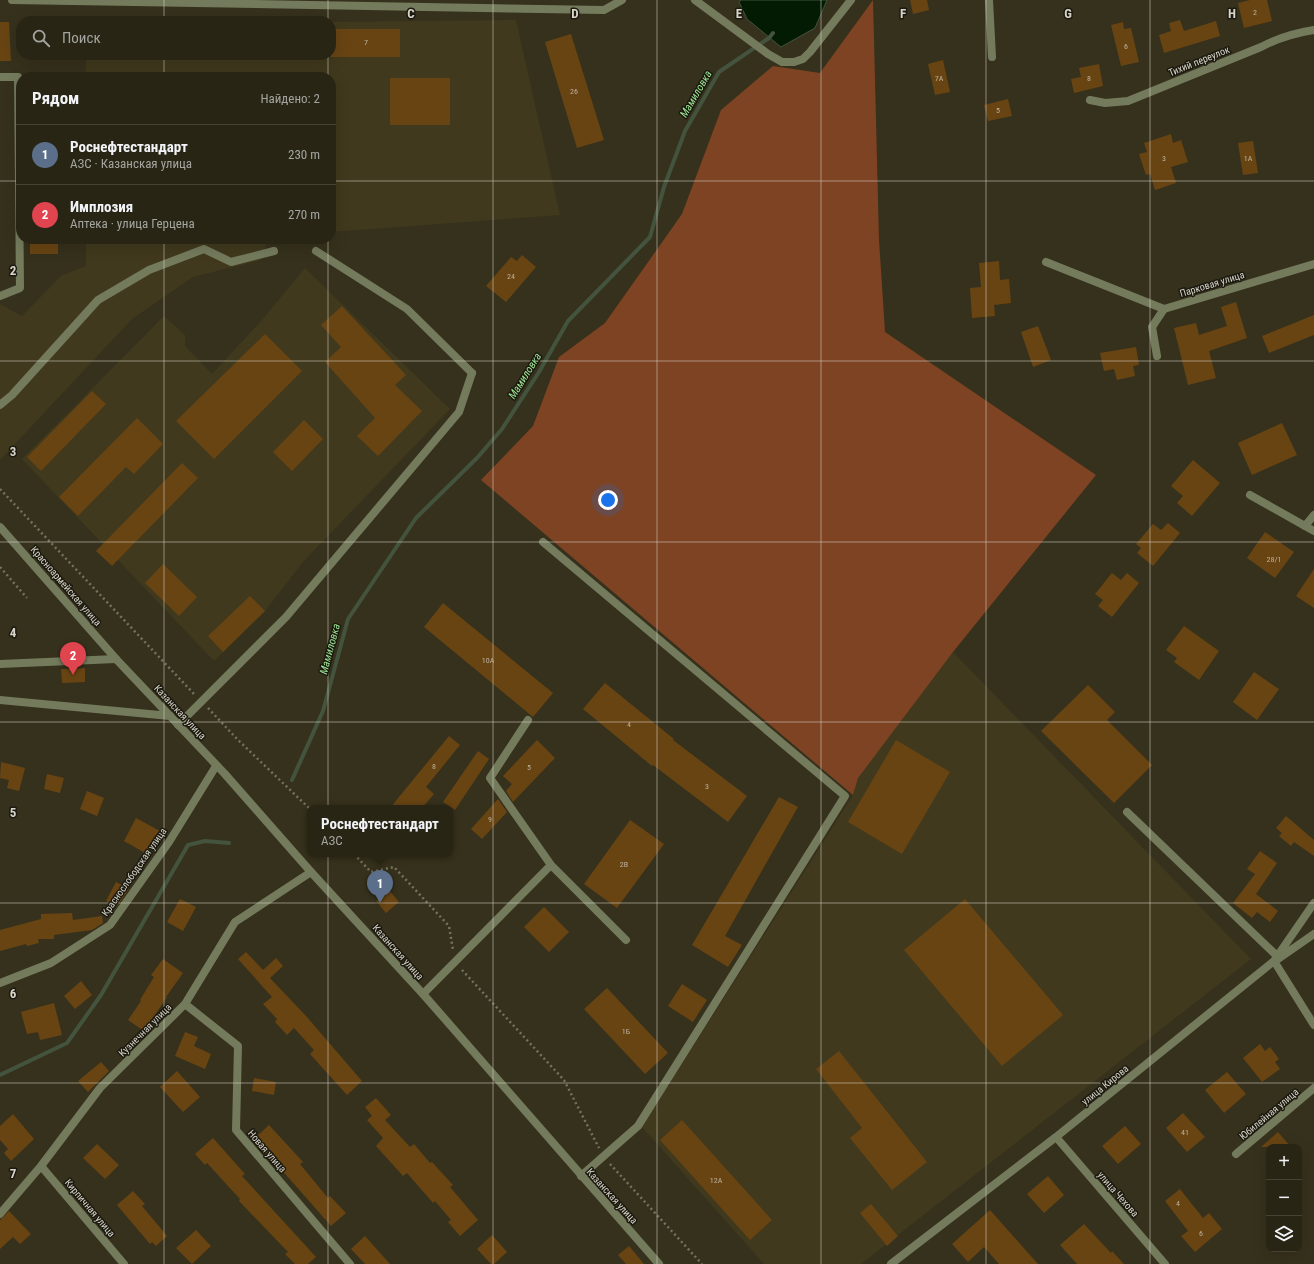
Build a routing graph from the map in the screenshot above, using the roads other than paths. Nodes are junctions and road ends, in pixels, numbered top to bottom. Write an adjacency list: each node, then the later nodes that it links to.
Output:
1 (12, 0): 6 (street)
2 (622, 0): 6 (street)
3 (695, 0): 4 (street)
4 (851, 0)
5 (989, 0): 8 (street)
6 (195, 2)
7 (1314, 30): 11 (street, Тихий переулок)
8 (992, 57)
9 (0, 77): 10 (street)
10 (16, 77)
11 (1090, 100)
12 (20, 244): 17 (street)
13 (274, 251): 20 (street)
14 (316, 251): 32 (street)
15 (1046, 262): 18 (street)
16 (1314, 264): 18 (street, Парковая улица)
17 (0, 296)
18 (1164, 309): 19 (street)
19 (1157, 356)
20 (0, 405)
21 (1250, 495): 23 (street)
22 (1314, 514): 23 (street)
23 (1305, 526): 25 (street)
24 (0, 527): 27 (street, Красноармейская улица)
25 (1314, 531)
26 (543, 542): 49 (street)
27 (116, 658): 28 (street); 30 (street, Казанская улица)
28 (0, 664)
29 (0, 700): 30 (street)
30 (170, 716): 32 (street, Казанская улица)
31 (528, 720): 35 (street)
32 (178, 725): 33 (street, Казанская улица)
33 (216, 766): 36 (street, Казанская улица); 41 (street, Краснослободская улица)
34 (1127, 812): 40 (street)
35 (551, 865): 39 (street); 42 (street)
36 (311, 872): 42 (street, Казанская улица); 43 (street, Кузнечная улица)
37 (1314, 904): 40 (street, улица Кирова)
38 (1314, 934): 40 (street)
39 (626, 940)
40 (1275, 959): 44 (street); 46 (street, улица Кирова)
41 (0, 983)
42 (423, 994): 49 (street, Казанская улица)
43 (185, 1004): 48 (street, Кузнечная улица); 52 (street, Новая улица)
44 (1314, 1025)
45 (1314, 1088): 47 (street, Юбилейная улица)
46 (1056, 1137): 54 (street, улица Кирова); 55 (street, улица Чехова)
47 (1236, 1154)
48 (41, 1166): 50 (street, Кузнечная улица); 51 (street, Кирпичная улица)
49 (581, 1176): 53 (street, Казанская улица)
50 (0, 1214)
51 (124, 1264)
52 (350, 1264)
53 (659, 1264)
54 (891, 1264)
55 (1165, 1264)

